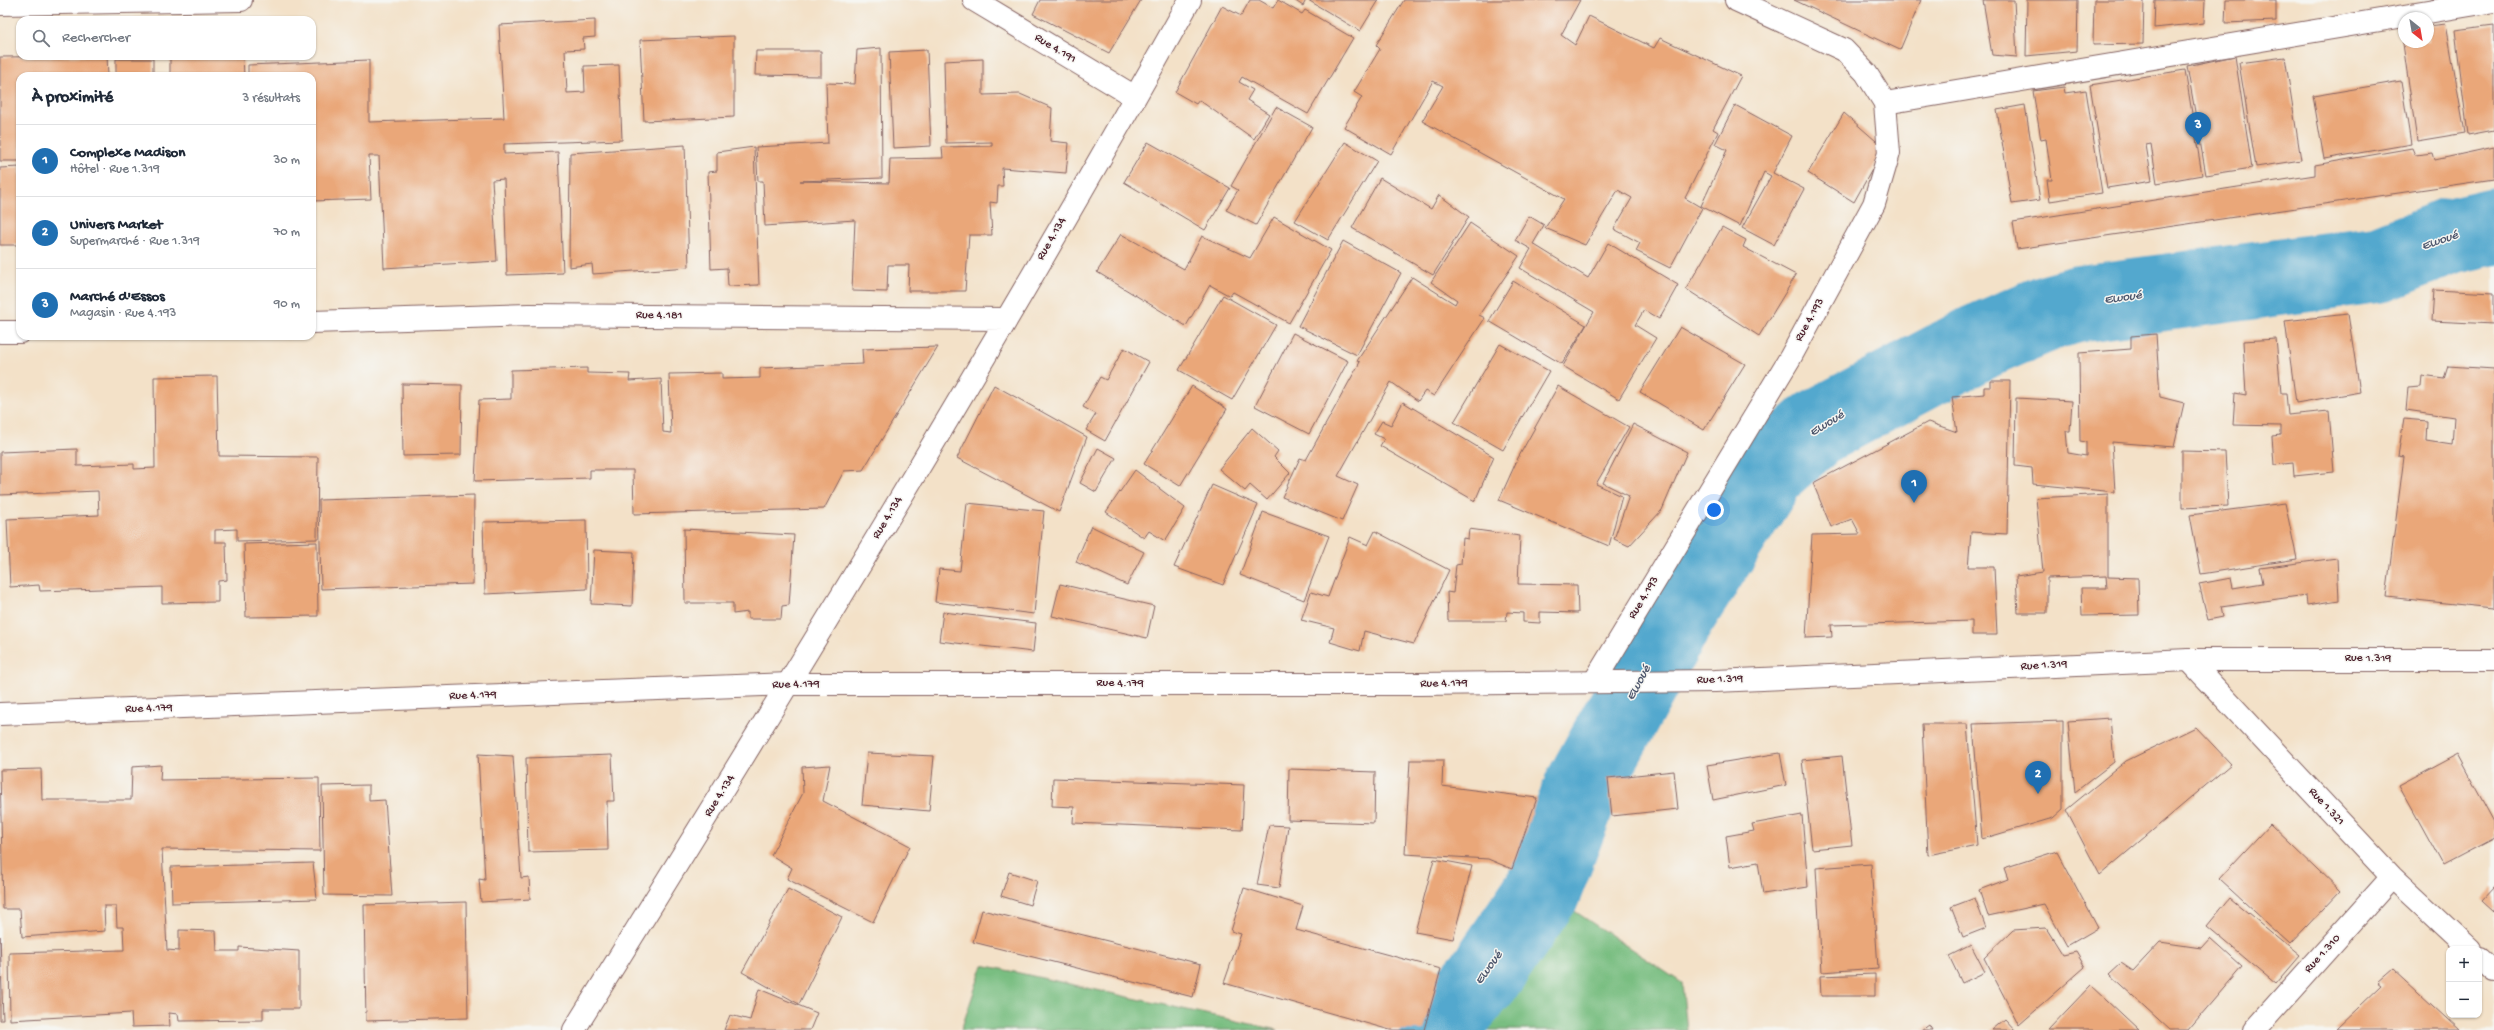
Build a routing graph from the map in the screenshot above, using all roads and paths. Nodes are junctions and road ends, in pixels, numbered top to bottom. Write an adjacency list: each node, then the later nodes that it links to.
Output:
1 (241, 0): 6 (street)
2 (974, 0): 8 (street, Rue 4.191)
3 (1190, 0): 8 (street, Rue 4.134)
4 (1736, 0): 9 (street, Rue 4.193)
5 (2494, 1): 7 (street)
6 (0, 4)
7 (2436, 5): 9 (street)
8 (1136, 97): 10 (street, Rue 4.134)
9 (1885, 103): 16 (street, Rue 4.193)
10 (1006, 319): 11 (street, Rue 4.181); 17 (street, Rue 4.134)
11 (316, 322)
12 (0, 332): 13 (street)
13 (16, 332)
14 (2189, 660): 15 (street, Rue 1.319); 16 (street, Rue 1.319); 19 (street, Rue 1.321)
15 (2494, 660)
16 (1594, 682): 17 (street, Rue 4.179)
17 (790, 684): 18 (street, Rue 4.179); 23 (street, Rue 4.134)
18 (0, 714)
19 (2392, 877): 20 (street, Rue 1.321); 24 (street, Rue 1.310)
20 (2466, 946)
21 (2482, 961): 22 (street)
22 (2494, 972)
23 (574, 1030)
24 (2255, 1030)

